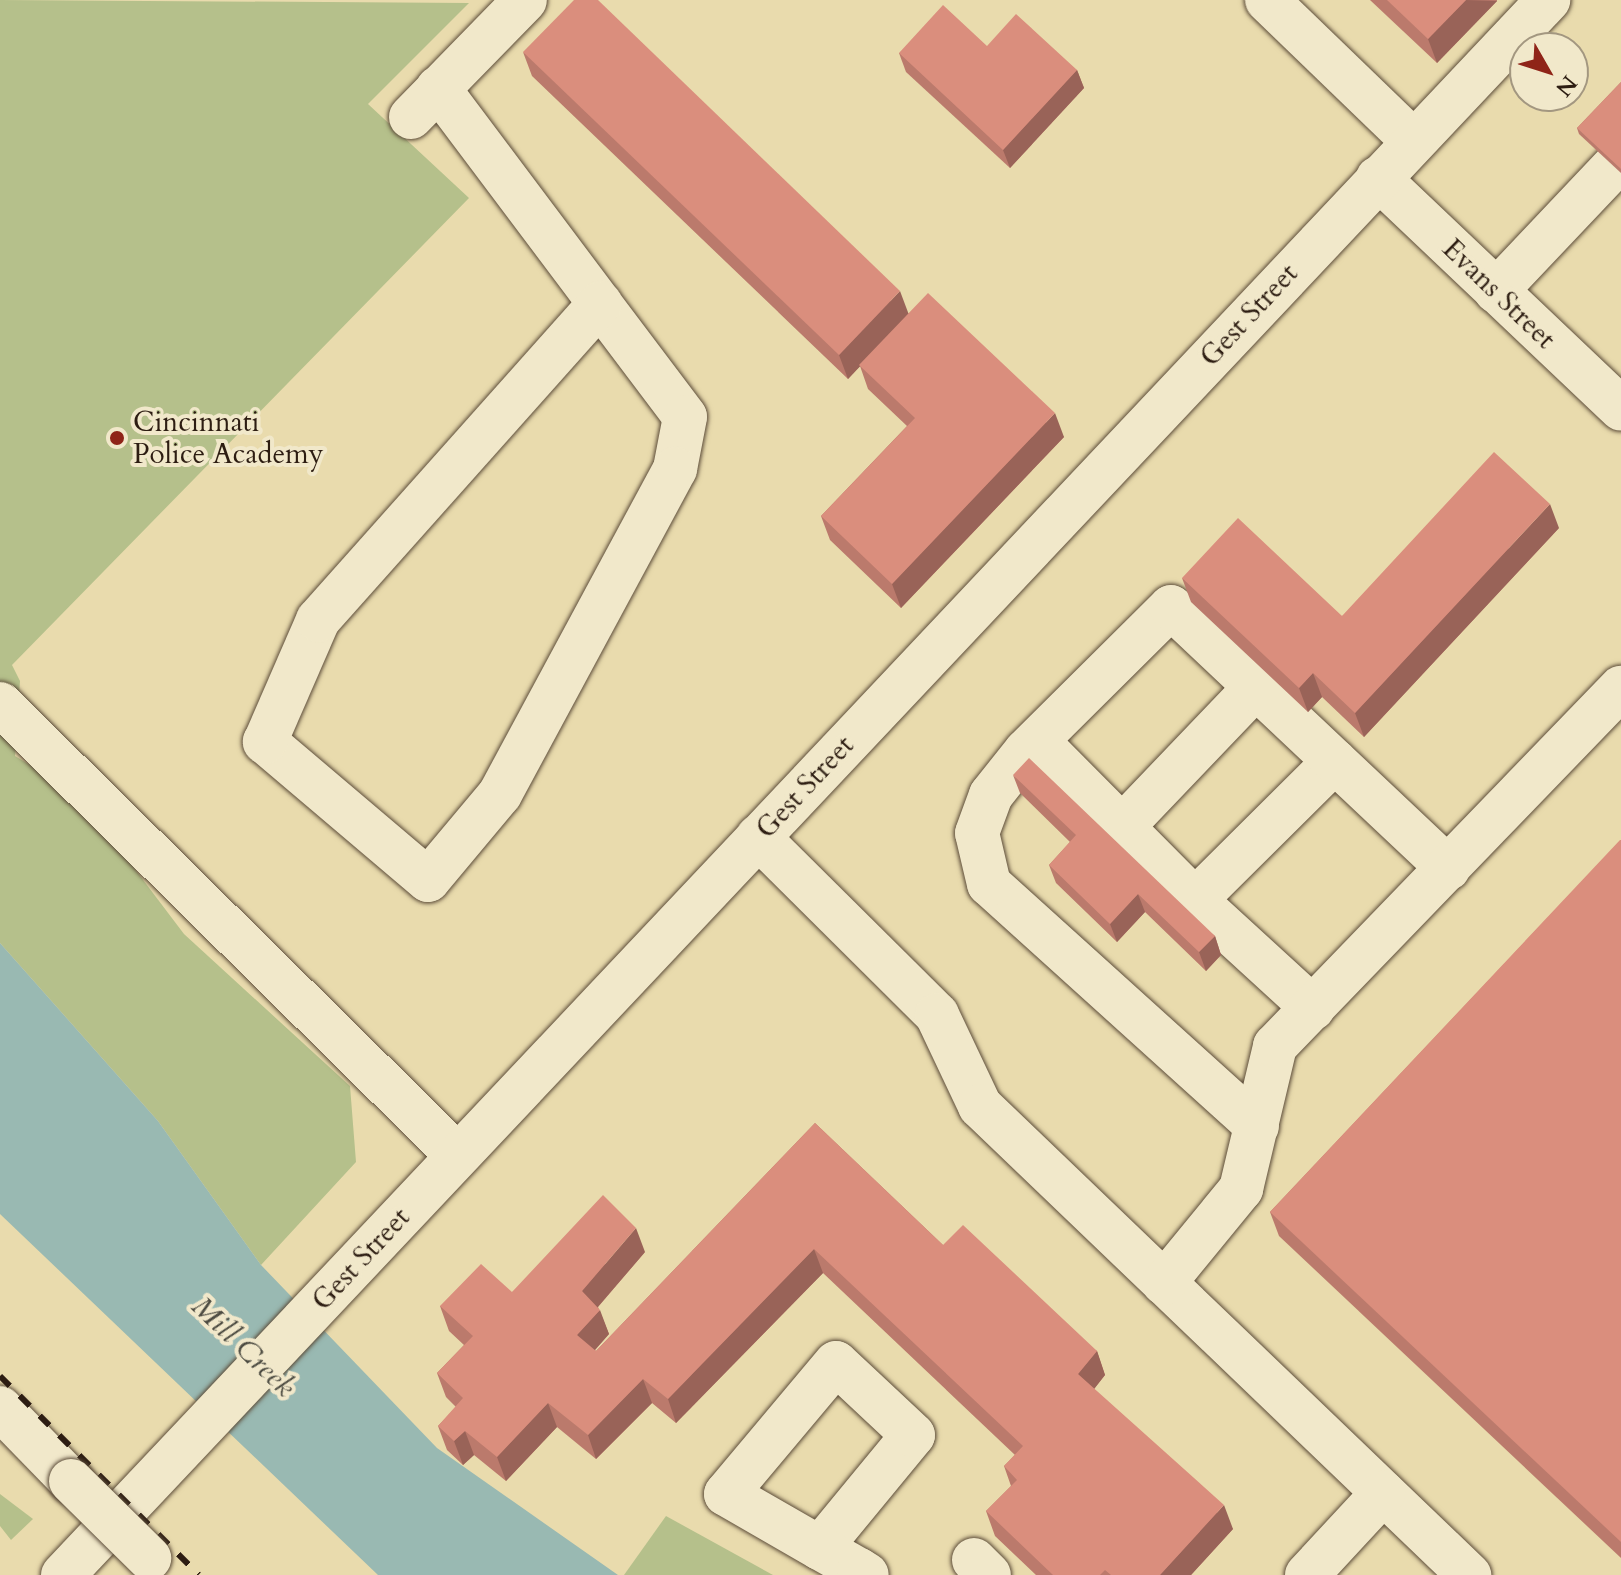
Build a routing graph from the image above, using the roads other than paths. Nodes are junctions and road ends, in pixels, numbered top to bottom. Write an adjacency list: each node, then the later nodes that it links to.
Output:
1 (525, 0): 8 (street)
2 (1267, 0): 4 (street)
3 (1541, 2): 4 (street, Gest Street)
4 (1413, 141): 6 (street, Gest Street)
5 (1621, 159): 7 (street)
6 (1378, 178): 7 (street, Evans Street); 16 (street, Gest Street)
7 (1496, 291): 9 (street, Evans Street)
8 (600, 304): 8 (street)
9 (1621, 409)
10 (1256, 687): 13 (street); 14 (street); 15 (street)
11 (1621, 688): 17 (street)
12 (0, 704): 21 (street)
13 (1037, 741): 15 (street); 20 (street)
14 (1335, 761): 17 (street); 18 (street)
15 (1122, 827): 18 (street)
16 (758, 837): 21 (street, Gest Street); 22 (street)
17 (1448, 868): 19 (street)
18 (1195, 900): 19 (street)
19 (1313, 1008): 20 (street)
20 (1257, 1126): 22 (street)
21 (458, 1156): 27 (street, Gest Street)
22 (1164, 1283): 24 (street)
23 (0, 1408): 26 (street, bridge)
24 (1383, 1493): 29 (street); 30 (street)
25 (820, 1548): 28 (street)
26 (158, 1566)
27 (63, 1575)
28 (867, 1575)
29 (1307, 1575)
30 (1469, 1575)

